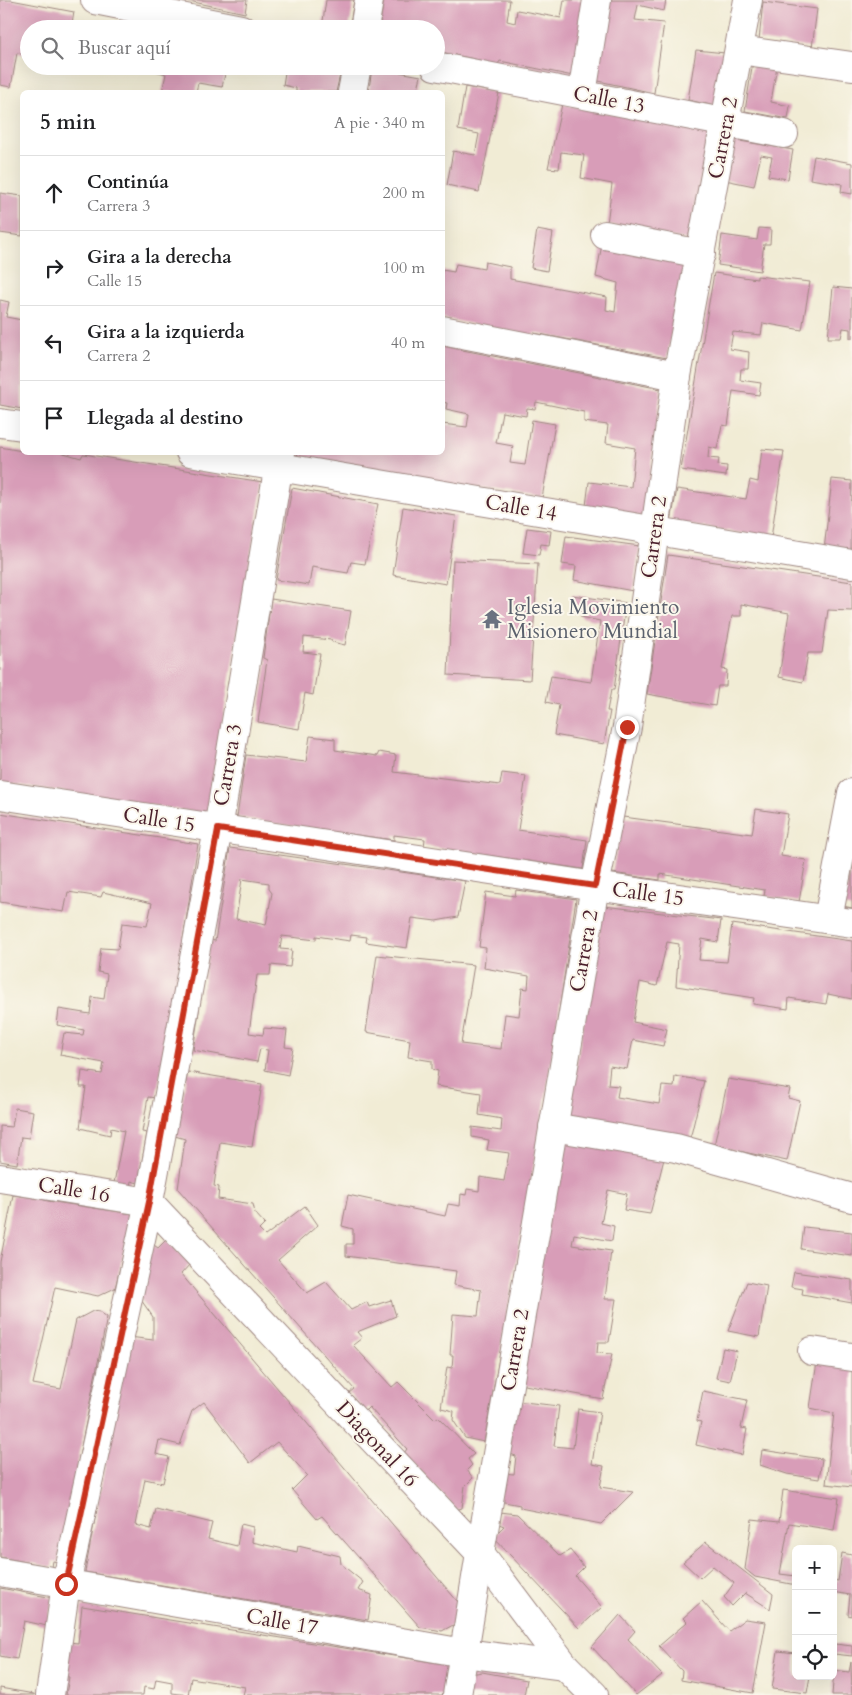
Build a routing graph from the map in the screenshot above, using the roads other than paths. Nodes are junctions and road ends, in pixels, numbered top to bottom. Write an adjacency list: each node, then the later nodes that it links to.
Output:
1 (95, 0): 5 (street)
2 (369, 0): 6 (street)
3 (597, 0): 12 (street)
4 (748, 0): 7 (street, Carrera 2)
5 (196, 20)
6 (366, 20)
7 (739, 50): 8 (street); 13 (street, Carrera 2)
8 (852, 66)
9 (445, 68): 12 (street, Calle 13)
10 (355, 75): 11 (street)
11 (352, 90)
12 (582, 94): 13 (street, Calle 13)
13 (726, 124): 14 (street, Calle 13); 16 (street, Carrera 2)
14 (784, 134)
15 (605, 235): 16 (street)
16 (701, 254): 18 (street, Carrera 2)
17 (445, 331): 18 (street)
18 (677, 376): 23 (street, Carrera 2)
19 (0, 423): 20 (street)
20 (20, 426)
21 (229, 455): 22 (street, Calle 14)
22 (280, 459): 23 (street, Calle 14); 27 (street, Carrera 3)
23 (655, 532): 24 (street, Calle 14); 28 (street, Carrera 2)
24 (852, 564)
25 (852, 793): 29 (street)
26 (0, 795): 27 (street, Calle 15)
27 (218, 829): 28 (street, Calle 15); 33 (street, Carrera 3)
28 (595, 886): 29 (street, Calle 15); 30 (street, Carrera 2)
29 (840, 921)
30 (553, 1127): 32 (street); 36 (street, Carrera 2)
31 (0, 1178): 33 (street, Calle 16)
32 (852, 1198)
33 (149, 1202): 36 (street, Diagonal 16); 38 (street, Carrera 3)
34 (812, 1351): 35 (street)
35 (852, 1357)
36 (480, 1553): 39 (street, Carrera 2); 40 (street, Diagonal 16)
37 (0, 1572): 38 (street, Calle 17)
38 (66, 1584): 39 (street, Calle 17); 41 (street, Carrera 3)
39 (464, 1653): 40 (street, Calle 17); 42 (street, Carrera 2)
40 (565, 1666): 43 (street, Diagonal 16)
41 (50, 1695)
42 (457, 1695)
43 (594, 1695)

